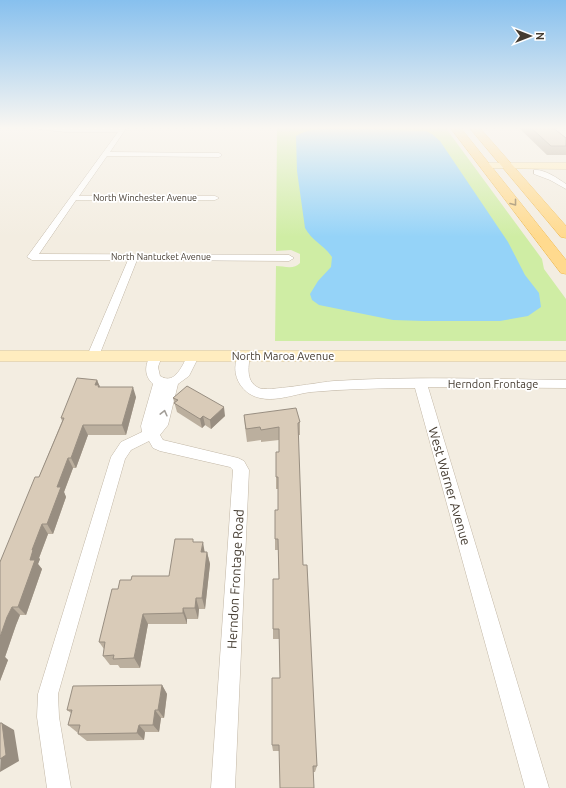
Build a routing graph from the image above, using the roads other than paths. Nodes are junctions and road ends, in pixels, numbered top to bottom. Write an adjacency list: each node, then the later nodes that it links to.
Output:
1 (98, 164): 10 (street)
2 (484, 164): 5 (main road)
3 (506, 164): 6 (main road)
4 (566, 166): 6 (main road)
5 (488, 169): 6 (main road); 15 (main road, one-way to 15)
6 (510, 169): 7 (main road); 12 (main road)
7 (537, 172): 8 (main road); 9 (street)
8 (566, 172): 9 (street)
9 (565, 186)
10 (75, 198): 11 (street, North Winchester Avenue); 13 (street, North Nantucket Avenue)
11 (215, 198)
12 (566, 234)
13 (134, 257): 14 (street, North Nantucket Avenue); 17 (street)
14 (289, 258)
15 (566, 270)
16 (0, 356): 17 (main road, North Maroa Avenue)
17 (93, 356): 18 (main road, North Maroa Avenue)
18 (156, 356): 19 (main road, North Maroa Avenue); 22 (street)
19 (193, 356): 20 (main road, North Maroa Avenue); 22 (street)
20 (244, 356): 21 (main road, North Maroa Avenue); 23 (street)
21 (566, 356)
22 (166, 383): 25 (street)
23 (420, 383): 24 (street, Herndon Frontage); 28 (street, West Warner Avenue)
24 (566, 384)
25 (152, 434): 26 (street); 27 (street, Herndon Frontage Road)
26 (59, 788)
27 (223, 788)
28 (536, 788)

